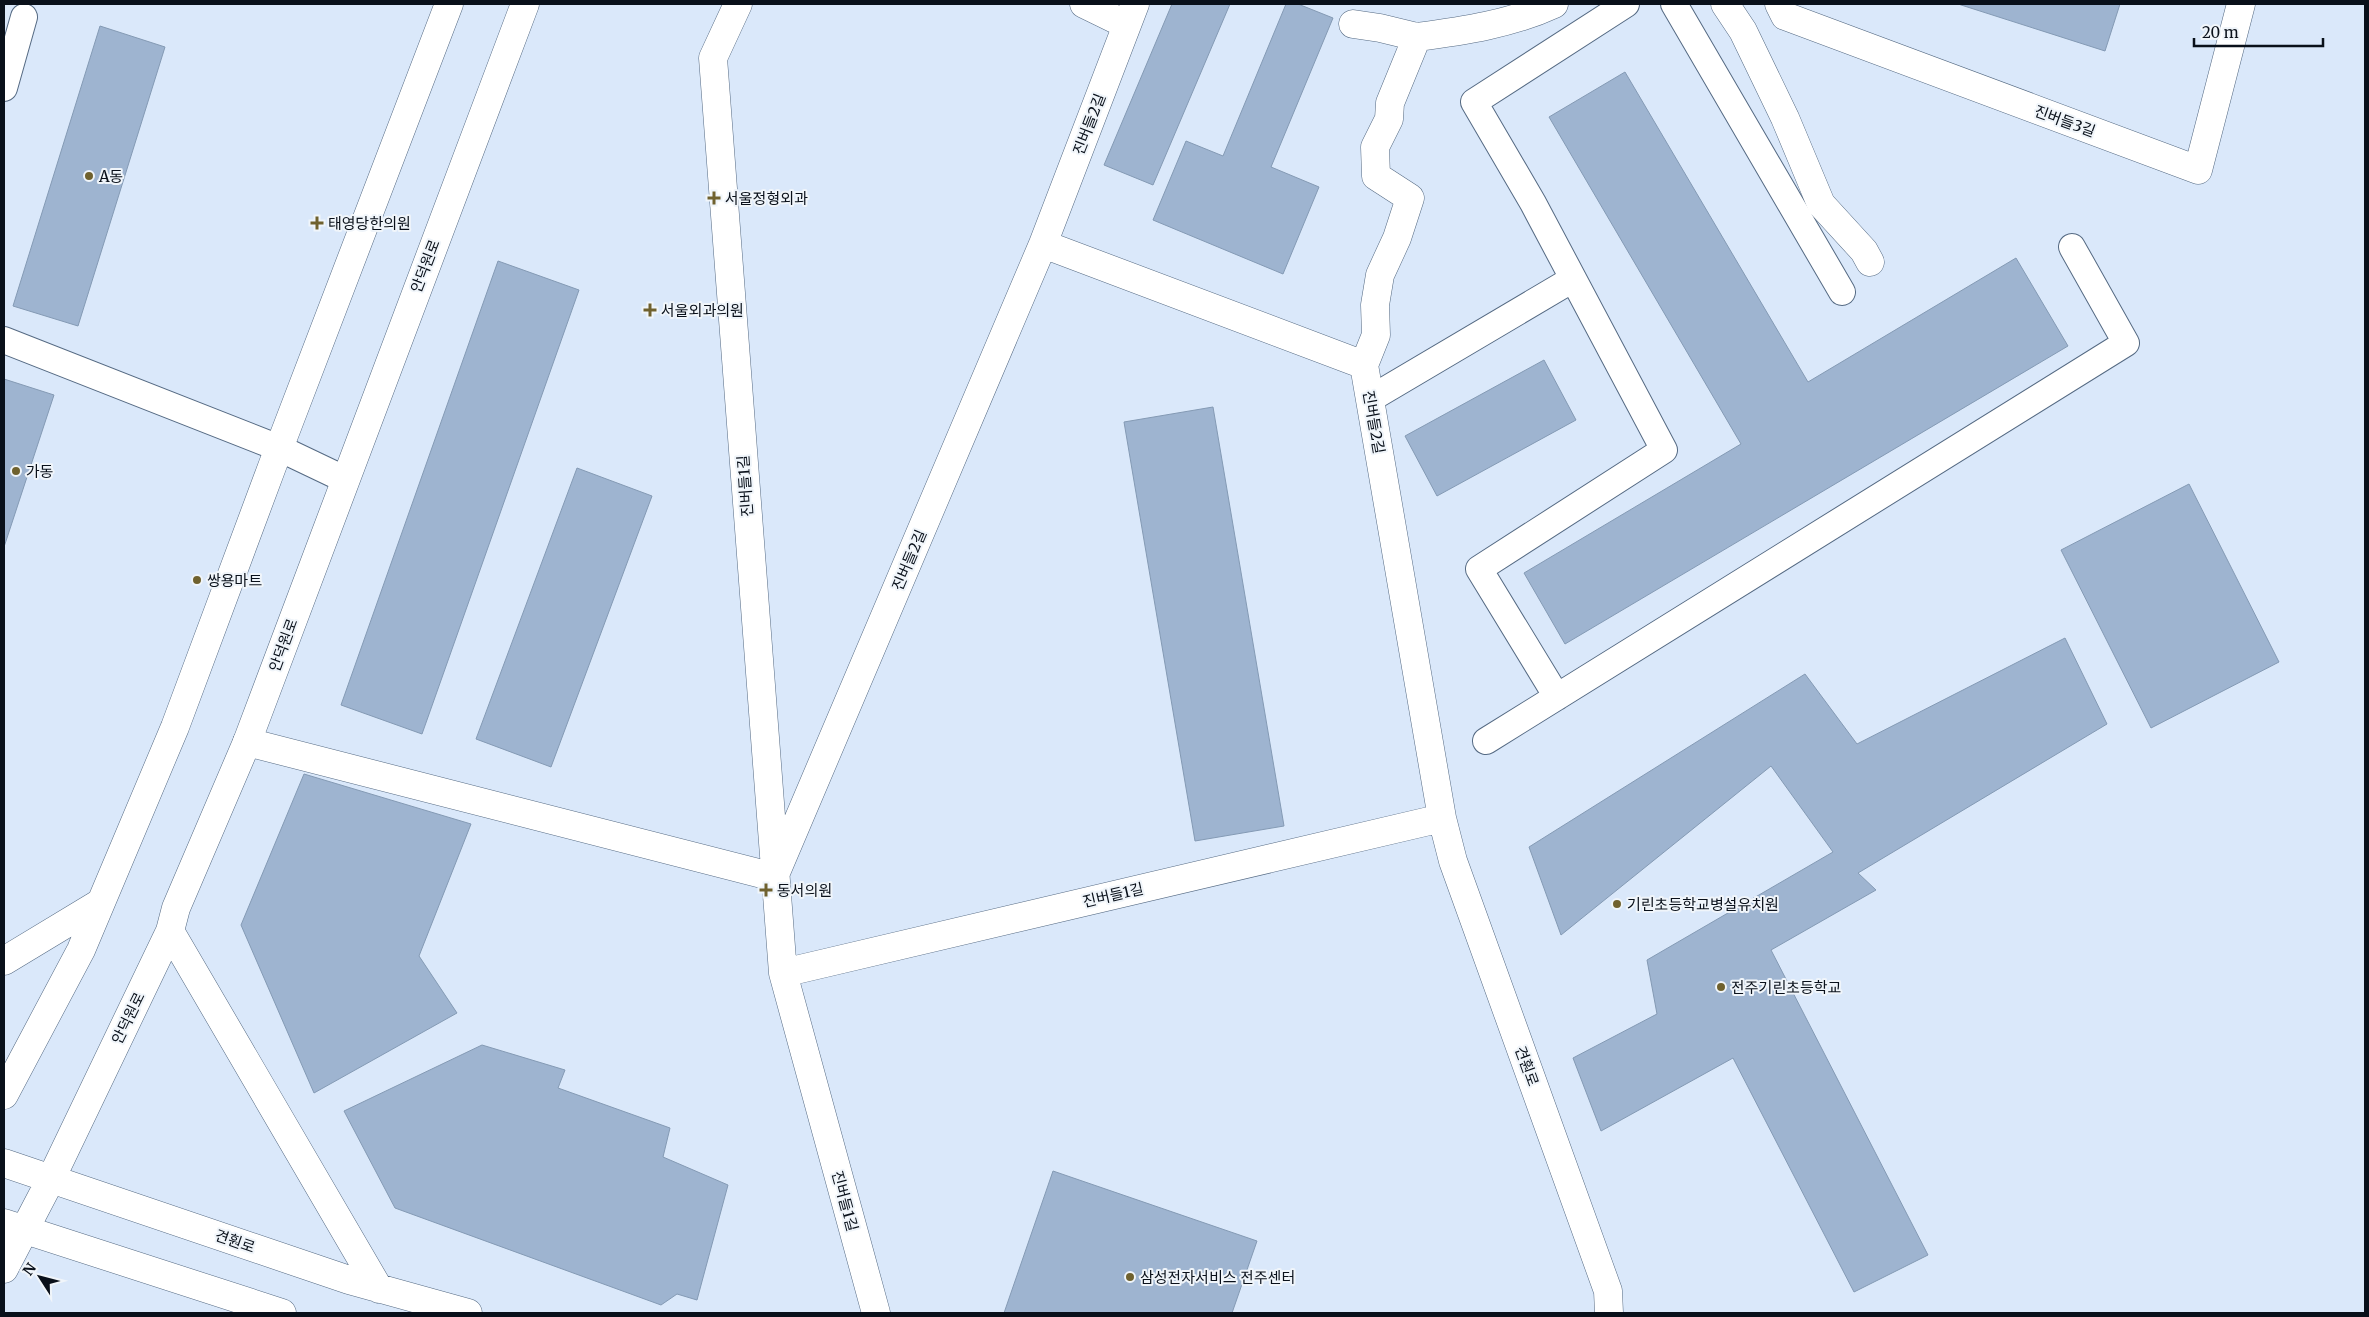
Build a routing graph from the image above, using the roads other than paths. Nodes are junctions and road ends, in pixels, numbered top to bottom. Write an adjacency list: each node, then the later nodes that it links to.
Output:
1 (449, 4): 24 (street)
2 (525, 4): 25 (street, 안덕원로)
3 (738, 4): 30 (street, 진버들1길)
4 (1084, 4): 11 (street)
5 (1554, 4): 14 (street)
6 (1626, 4): 19 (lane)
7 (1674, 4): 20 (lane)
8 (1725, 4): 18 (street)
9 (1779, 4): 10 (street, 진버들3길)
10 (2241, 4)
11 (1131, 14): 16 (street, 진버들2길)
12 (24, 18): 15 (lane)
13 (1353, 24): 14 (street)
14 (1417, 37): 22 (street)
15 (4, 88)
16 (1043, 244): 22 (street); 30 (street, 진버들2길)
17 (2072, 247): 26 (lane)
18 (1870, 262)
19 (1573, 278): 23 (lane); 26 (lane)
20 (1842, 292)
21 (4, 340): 24 (lane)
22 (1364, 365): 23 (street, 진버들2길)
23 (1370, 398): 29 (street, 진버들2길)
24 (279, 448): 25 (lane); 31 (street)
25 (344, 479): 28 (street, 안덕원로)
26 (1557, 697): 27 (lane)
27 (1486, 741)
28 (247, 742): 30 (street); 32 (street, 안덕원로)
29 (1442, 818): 34 (street, 진버들1길); 44 (street, 견훤로)
30 (774, 877): 34 (street, 진버들1길)
31 (100, 904): 33 (street); 35 (street)
32 (170, 931): 37 (street, 안덕원로); 40 (street)
33 (4, 961)
34 (783, 973): 43 (street, 진버들1길)
35 (4, 1095)
36 (4, 1163): 37 (street, 견훤로)
37 (51, 1179): 38 (street, 안덕원로); 40 (street, 견훤로)
38 (14, 1226): 39 (street, 안덕원로); 41 (street)
39 (4, 1269)
40 (379, 1289): 42 (street, 견훤로)
41 (282, 1313)
42 (468, 1313)
43 (876, 1313)
44 (1609, 1313)

